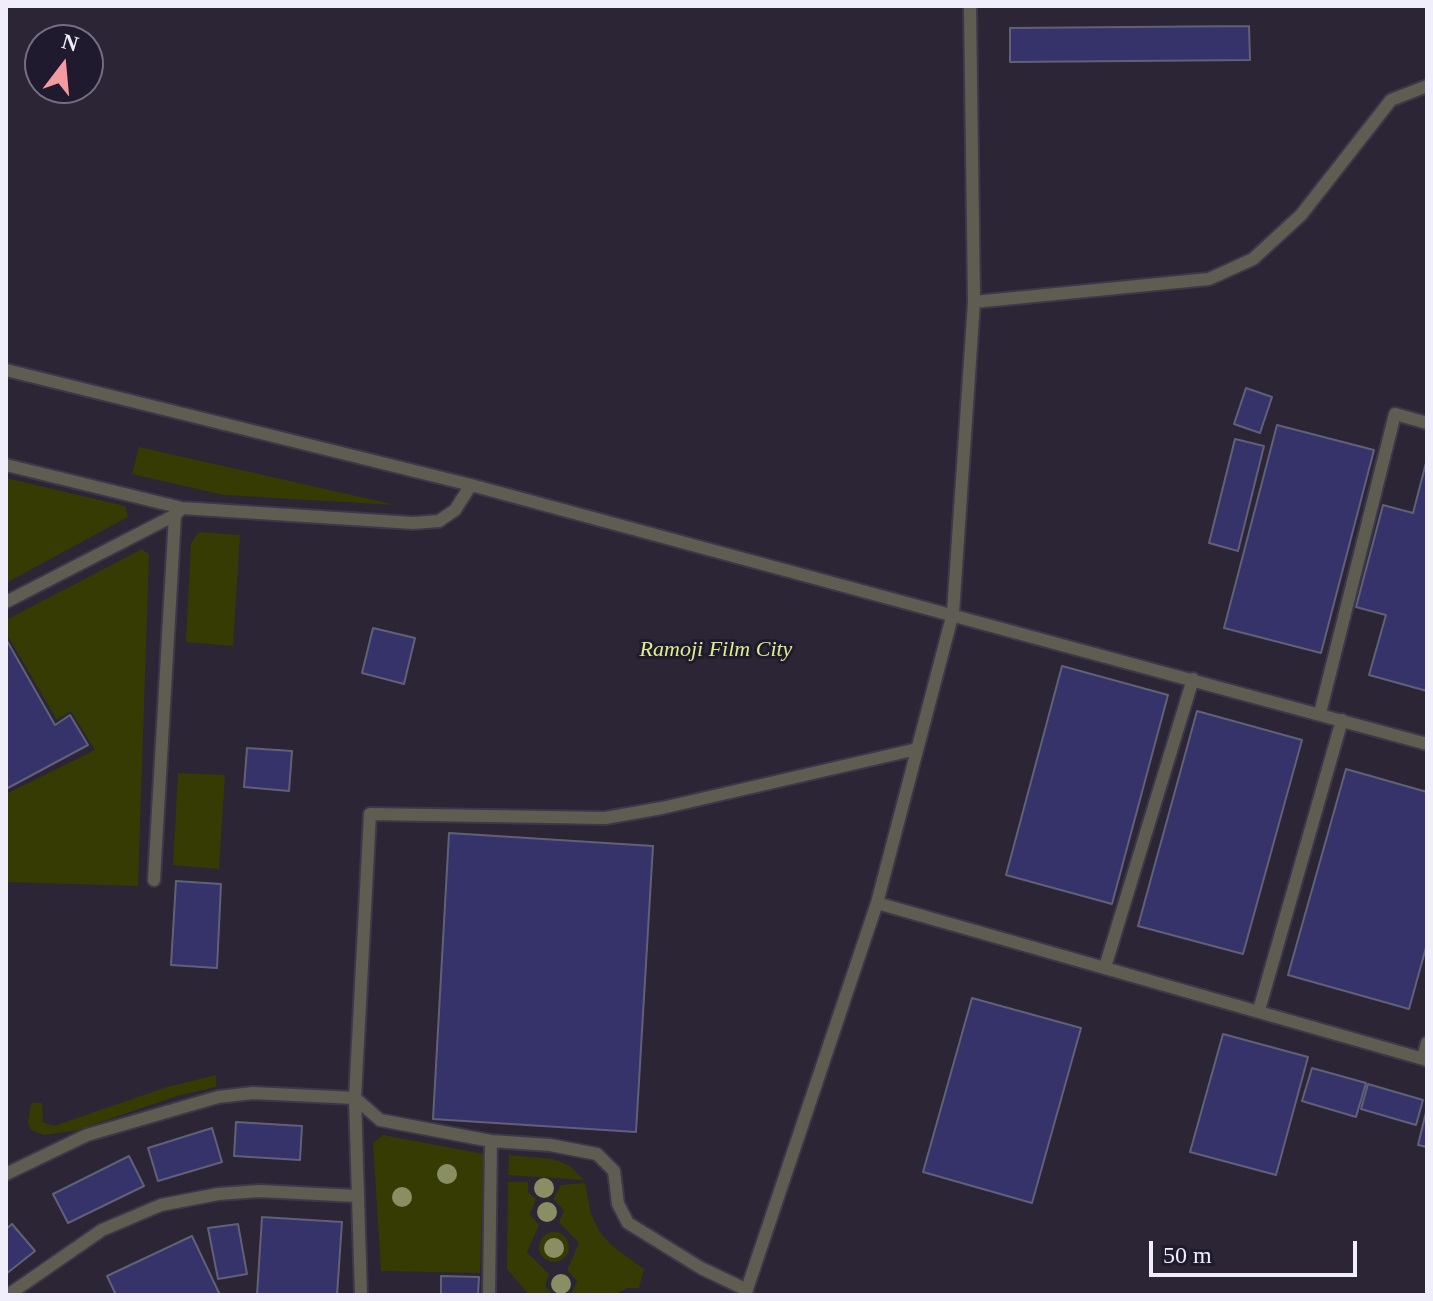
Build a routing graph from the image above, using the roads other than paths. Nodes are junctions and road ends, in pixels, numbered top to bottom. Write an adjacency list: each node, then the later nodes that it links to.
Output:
1 (970, 6): 3 (lane)
2 (1427, 86): 3 (lane)
3 (974, 302): 10 (lane)
4 (6, 370): 7 (lane)
5 (1427, 423): 12 (lane)
6 (6, 465): 8 (lane)
7 (471, 485): 8 (lane); 10 (lane)
8 (178, 512): 9 (lane); 16 (lane)
9 (6, 602)
10 (953, 613): 11 (lane); 15 (lane)
11 (1193, 679): 12 (lane); 18 (lane)
12 (1320, 713): 13 (lane)
13 (1342, 720): 14 (lane); 19 (lane)
14 (1427, 744)
15 (917, 749): 17 (lane); 22 (lane)
16 (154, 880)
17 (877, 903): 18 (lane); 26 (lane)
18 (1105, 967): 19 (lane)
19 (1259, 1010): 21 (lane)
20 (1427, 1043): 21 (lane)
21 (1425, 1059)
22 (355, 1098): 23 (lane); 24 (lane); 25 (lane)
23 (491, 1141): 26 (lane); 29 (lane)
24 (6, 1174)
25 (356, 1196): 27 (lane); 28 (lane)
26 (746, 1293)
27 (8, 1295)
28 (361, 1295)
29 (489, 1295)

